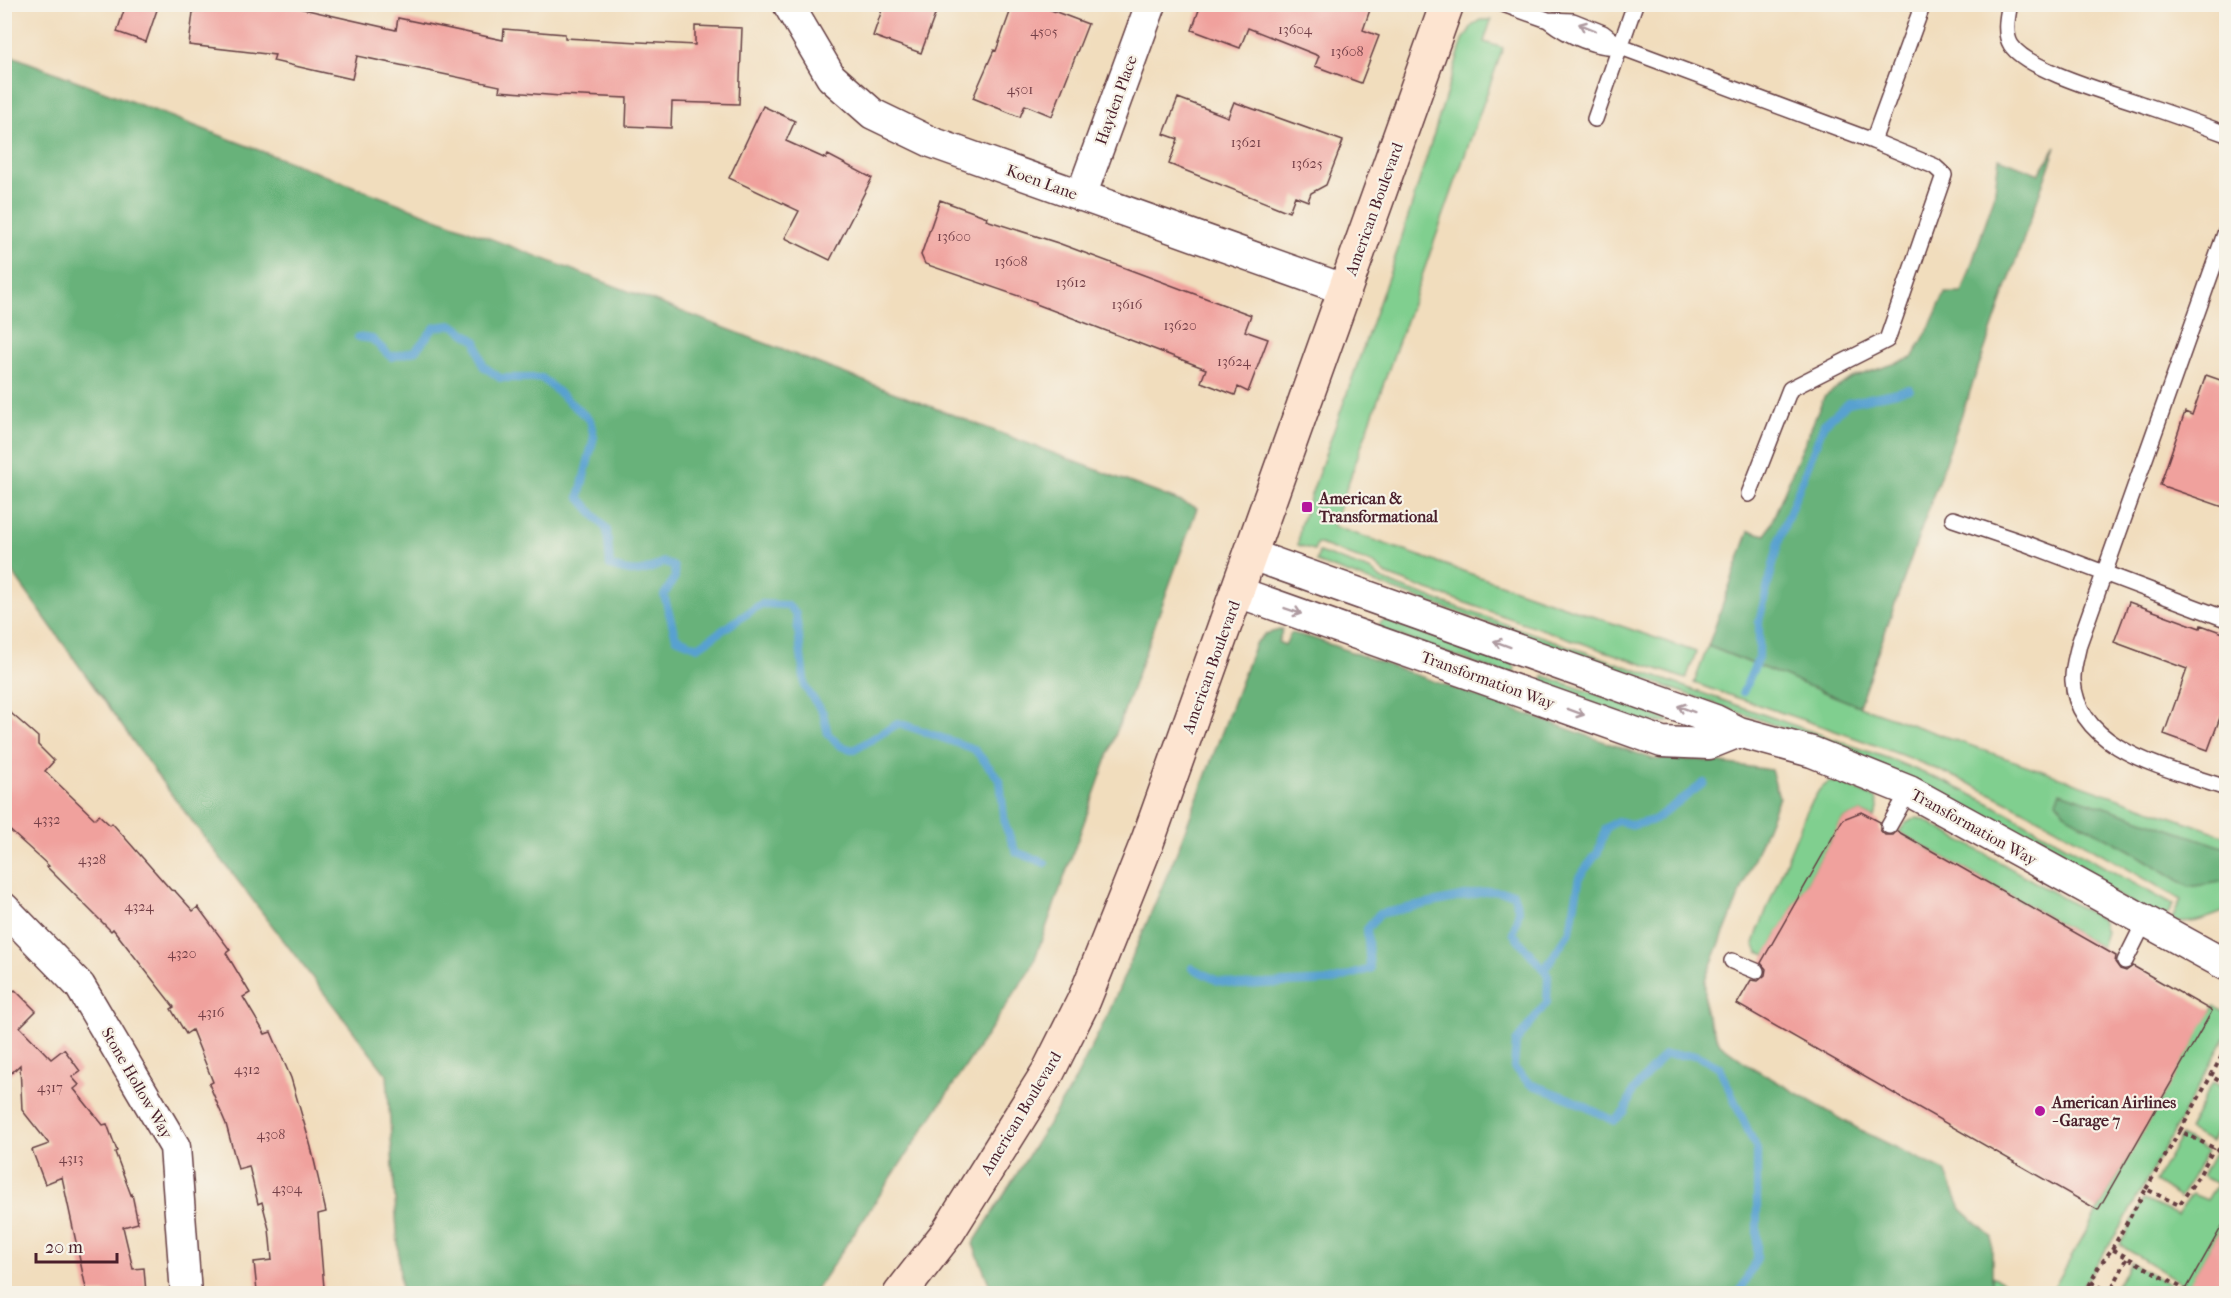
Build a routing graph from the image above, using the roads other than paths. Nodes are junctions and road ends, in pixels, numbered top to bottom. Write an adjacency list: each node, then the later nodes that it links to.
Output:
1 (788, 4): 12 (street, Koen Lane)
2 (1151, 4): 12 (street, Hayden Place)
3 (1447, 4): 14 (street, American Boulevard)
4 (1503, 4): 8 (lane)
5 (1635, 4): 8 (lane)
6 (1923, 4): 11 (lane)
7 (2010, 4): 10 (lane)
8 (1621, 47): 9 (lane); 11 (lane)
9 (1595, 119)
10 (2226, 134)
11 (1873, 141): 15 (lane)
12 (1081, 196): 14 (street, Koen Lane)
13 (2226, 231): 18 (lane)
14 (1346, 290): 17 (street, American Boulevard)
15 (1749, 494)
16 (1953, 519): 18 (lane)
17 (1252, 555): 19 (street, American Boulevard); 21 (street, Transformation Way, one-way to 17)
18 (2105, 573): 20 (lane); 22 (lane)
19 (1238, 592): 21 (street, Transformation Way, one-way to 21); 34 (street, American Boulevard)
20 (2226, 618)
21 (1739, 732): 23 (street, Transformation Way)
22 (2226, 788)
23 (1909, 791): 24 (lane); 26 (street, Transformation Way)
24 (1889, 826)
25 (4, 908): 33 (street, Stone Hollow Way)
26 (2145, 921): 28 (street, Transformation Way); 30 (lane)
27 (2226, 937): 28 (street)
28 (2196, 949): 31 (street, Transformation Way)
29 (1732, 961): 32 (lane)
30 (2125, 962)
31 (2226, 965)
32 (1756, 971)
33 (186, 1293)
34 (900, 1293)

